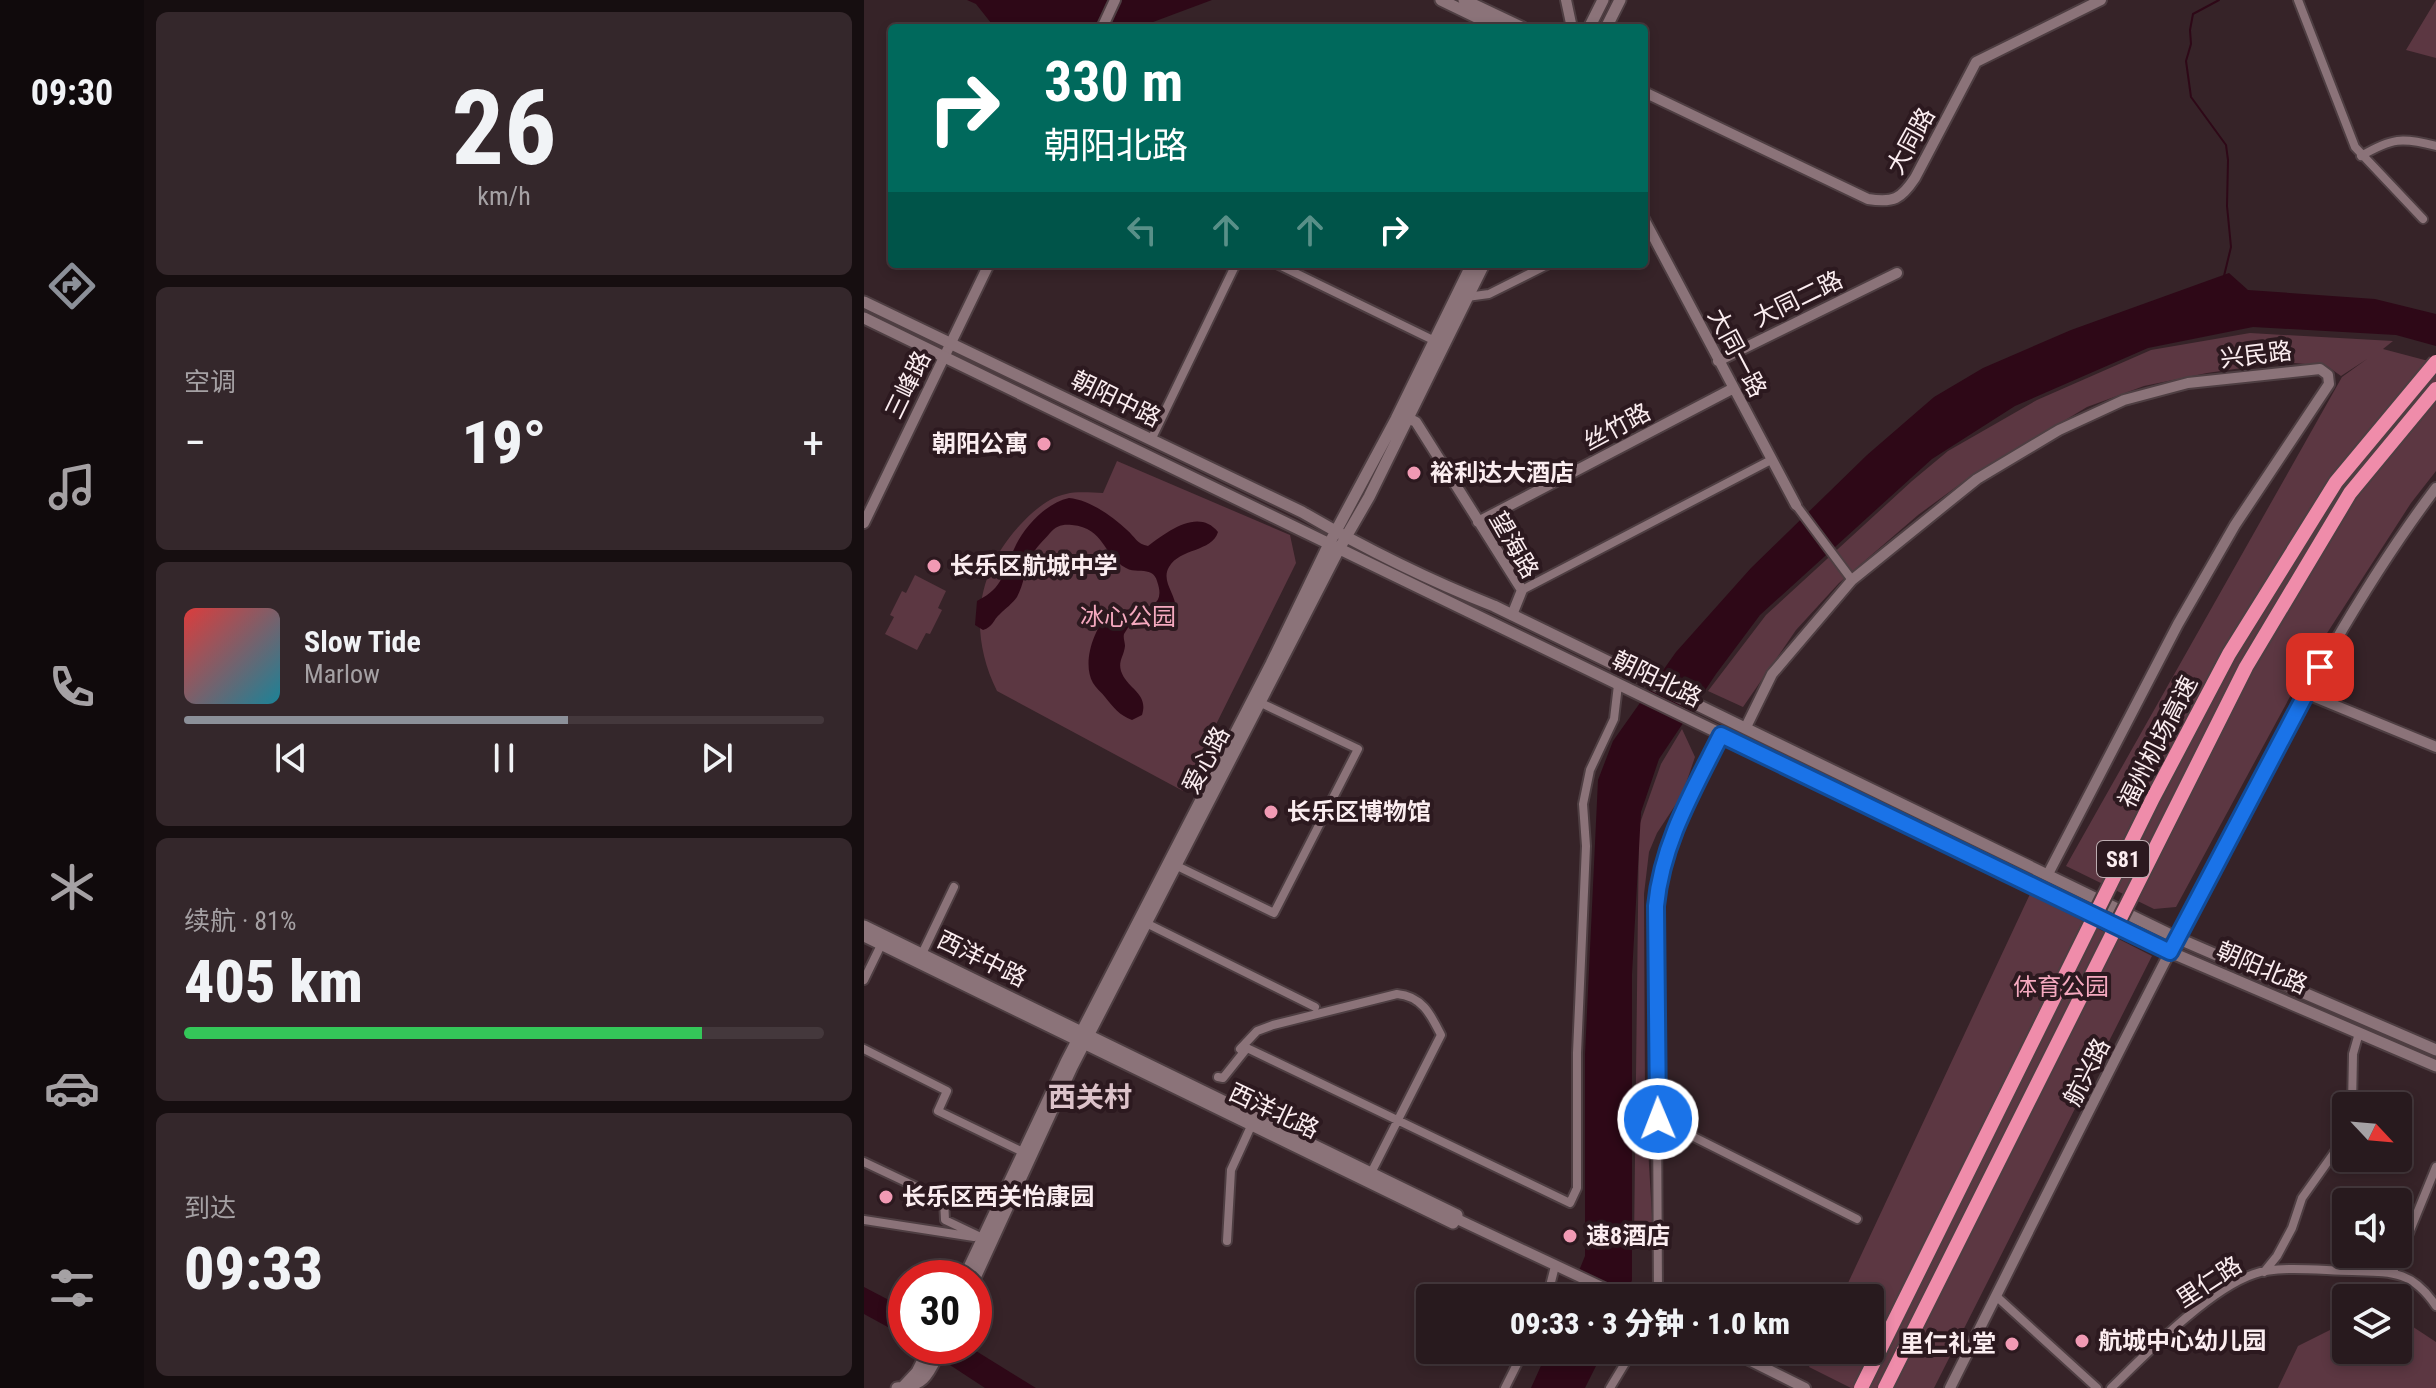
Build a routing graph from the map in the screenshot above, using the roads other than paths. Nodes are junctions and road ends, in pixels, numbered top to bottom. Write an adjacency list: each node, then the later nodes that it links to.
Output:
1 (1115, 0): 9 (street)
2 (1441, 0): 10 (main road)
3 (1464, 0): 11 (main road)
4 (1566, 0): 12 (street)
5 (1603, 0): 13 (main road)
6 (1620, 0): 14 (main road)
7 (2101, 0): 15 (street, 大同路)
8 (2298, 0): 17 (street)
9 (1104, 24)
10 (1491, 24)
11 (1515, 24)
12 (1571, 24)
13 (1591, 24)
14 (1608, 24)
15 (1648, 94)
16 (2436, 146): 17 (street)
17 (2361, 156): 18 (street)
18 (2423, 219)
19 (1648, 227): 33 (street, 大同一路)
20 (987, 268): 31 (street, 三峰路)
21 (1234, 268): 38 (street)
22 (1285, 268): 30 (street)
23 (1470, 268): 30 (main road, 爱心路)
24 (1482, 268): 27 (main road, 爱心路)
25 (1541, 268): 27 (street)
26 (1897, 273): 33 (street, 大同二路)
27 (1467, 297): 37 (main road, 爱心路)
28 (864, 302): 31 (main road, 朝阳中路)
29 (864, 318): 32 (main road, 朝阳中路)
30 (1435, 341): 46 (main road, 爱心路)
31 (950, 344): 32 (street, 三峰路); 38 (main road, 朝阳中路)
32 (944, 357): 41 (main road, 朝阳中路); 45 (street, 三峰路)
33 (1718, 361): 35 (street, 大同一路)
34 (2436, 362): 111 (highway, 福州机场高速 / S81, bridge)
35 (1732, 389): 40 (street, 大同一路); 44 (street, 丝竹路)
36 (2436, 389): 112 (highway, 福州机场高速 / S81, bridge)
37 (1408, 418): 44 (street, 望海路); 46 (main road, 爱心路)
38 (1151, 440): 39 (main road, 朝阳中路)
39 (1184, 456): 41 (main road); 46 (main road, 朝阳中路)
40 (1771, 460): 43 (street, 大同一路); 49 (street)
41 (1178, 470): 47 (main road, 朝阳中路)
42 (2436, 488): 52 (street, 航兴路)
43 (1796, 505): 48 (street)
44 (1478, 522): 49 (street, 望海路)
45 (864, 523)
46 (1341, 535): 47 (main road, 爱心路); 50 (main road, 朝阳北路)
47 (1334, 547): 51 (main road, 朝阳北路); 53 (main road, 爱心路); 70 (main road, 爱心路)
48 (1852, 580): 54 (street, 兴民路); 58 (street, 兴民路)
49 (1522, 590): 50 (street, 望海路)
50 (1512, 615): 54 (main road, 朝阳北路)
51 (1618, 685): 55 (main road, 朝阳北路); 78 (street)
52 (2305, 693): 56 (street); 63 (street, 航兴路)
53 (1261, 703): 57 (main road, 爱心路); 57 (street)
54 (1746, 727): 58 (main road, 朝阳北路)
55 (1721, 735): 65 (main road, 朝阳北路); 77 (street)
56 (2436, 747)
57 (1175, 865): 60 (main road, 爱心路)
58 (2048, 874): 63 (main road, 朝阳北路)
59 (954, 887): 66 (street)
60 (1146, 923): 68 (street); 70 (main road, 爱心路)
61 (864, 926): 66 (main road, 西洋中路)
62 (864, 936): 64 (main road, 西洋中路)
63 (2177, 938): 65 (street, 航兴路); 72 (main road, 朝阳北路)
64 (881, 945): 66 (main road, 西洋中路); 67 (street)
65 (2170, 952): 69 (main road, 朝阳北路); 98 (street, 航兴路)
66 (920, 958): 70 (main road, 西洋中路)
67 (864, 980)
68 (1315, 1007)
69 (2359, 1033): 73 (main road, 朝阳北路); 75 (street)
70 (1082, 1038): 76 (main road, 西洋北路); 79 (main road, 西洋北路); 80 (main road, 爱心路); 88 (main road, 爱心路)
71 (864, 1049): 80 (street)
72 (2436, 1050)
73 (2436, 1066)
74 (1218, 1077): 76 (street); 78 (street); 78 (street)
75 (2352, 1092)
76 (1207, 1094): 84 (main road, 西洋北路)
77 (1658, 1119): 86 (street); 97 (street)
78 (1398, 1120): 84 (street)
79 (1252, 1124): 85 (main road, 西洋北路); 89 (street)
80 (1023, 1152): 88 (main road, 爱心路)
81 (2332, 1156): 93 (street)
82 (864, 1162): 88 (street)
83 (2436, 1167): 94 (street)
84 (1371, 1173): 85 (main road, 西洋北路)
85 (1455, 1219): 92 (street, 西洋北路)
86 (1857, 1219)
87 (864, 1220): 88 (street)
88 (987, 1240): 90 (main road, 爱心路); 91 (main road, 爱心路)
89 (1227, 1241)
90 (975, 1260)
91 (980, 1260)
92 (1555, 1266): 95 (street); 96 (street, 西洋北路)
93 (2264, 1272): 94 (street, 里仁路); 115 (street, 里仁路)
94 (2393, 1272): 99 (street)
95 (1550, 1284)
96 (1595, 1284)
97 (1658, 1284)
98 (1996, 1296): 113 (street, 航兴路); 114 (street)
99 (2436, 1306)
100 (924, 1364): 105 (main road)
101 (929, 1364): 105 (main road)
102 (1517, 1364): 109 (street)
103 (1625, 1364): 110 (street)
104 (1757, 1364): 106 (street)
105 (921, 1375): 108 (main road)
106 (1802, 1387)
107 (897, 1388): 108 (main road)
108 (904, 1388)
109 (1505, 1388)
110 (1610, 1388)
111 (1861, 1388)
112 (1885, 1388)
113 (1950, 1388)
114 (2097, 1388)
115 (2111, 1388)

